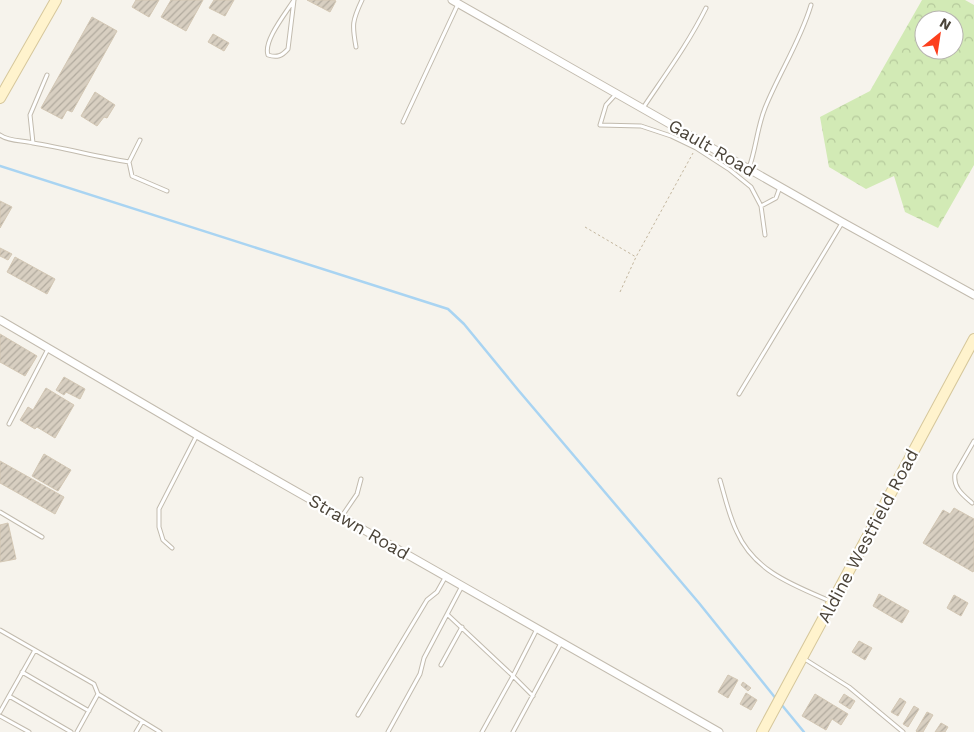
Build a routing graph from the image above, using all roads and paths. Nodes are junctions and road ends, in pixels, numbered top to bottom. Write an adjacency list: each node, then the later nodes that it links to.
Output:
1 (56, 0): 10 (main road)
2 (294, 0): 2 (lane)
3 (362, 0): 7 (lane)
4 (455, 2): 9 (street, Gault Road); 12 (lane)
5 (811, 6): 18 (lane)
6 (706, 8): 11 (lane)
7 (356, 47)
8 (47, 75): 15 (lane)
9 (616, 93): 11 (street, Gault Road); 16 (lane)
10 (0, 98)
11 (642, 108): 18 (street, Gault Road)
12 (403, 122)
13 (0, 135): 15 (lane)
14 (140, 140): 17 (lane)
15 (33, 142): 17 (lane)
16 (696, 148): 21 (lane); 25 (path)
17 (129, 162): 20 (lane)
18 (748, 169): 19 (street, Gault Road)
19 (780, 186): 21 (lane); 22 (street, Gault Road)
20 (167, 191)
21 (761, 206): 24 (lane)
22 (842, 222): 27 (street, Gault Road); 31 (lane)
23 (585, 227): 25 (path)
24 (765, 234)
25 (636, 257): 26 (path)
26 (620, 292)
27 (974, 295)
28 (0, 320): 30 (street, Strawn Road)
29 (974, 339): 44 (main road, Aldine Westfield Road)
30 (48, 349): 32 (lane); 33 (street, Strawn Road)
31 (739, 394)
32 (9, 424)
33 (197, 435): 39 (street, Strawn Road); 41 (lane)
34 (974, 442): 37 (lane)
35 (361, 479): 39 (lane)
36 (720, 480): 44 (lane)
37 (972, 503)
38 (0, 512): 40 (lane)
39 (341, 517): 42 (street, Strawn Road)
40 (42, 537)
41 (172, 548)
42 (446, 576): 43 (street, Strawn Road); 60 (lane)
43 (463, 586): 45 (lane); 47 (street, Strawn Road)
44 (833, 602): 51 (main road, Aldine Westfield Road)
45 (448, 615): 46 (lane); 68 (lane)
46 (462, 627): 52 (lane); 54 (lane)
47 (537, 628): 49 (street, Strawn Road); 54 (lane)
48 (0, 630): 50 (lane)
49 (561, 642): 57 (lane); 71 (street, Strawn Road)
50 (35, 650): 53 (lane); 55 (lane)
51 (802, 658): 72 (main road, Aldine Westfield Road); 73 (lane)
52 (441, 665)
53 (22, 672): 56 (lane); 58 (lane)
54 (513, 676): 57 (lane); 69 (lane)
55 (98, 694): 58 (lane); 62 (lane)
56 (10, 696): 59 (lane); 64 (lane)
57 (533, 696): 70 (lane)
58 (89, 711): 65 (lane)
59 (0, 712)
60 (358, 715)
61 (0, 716): 63 (lane)
62 (142, 722): 66 (lane); 67 (lane)
63 (29, 732)
64 (71, 732)
65 (77, 732)
66 (136, 732)
67 (160, 732)
68 (388, 732)
69 (482, 732)
70 (513, 732)
71 (719, 732)
72 (762, 732)
73 (903, 732)

